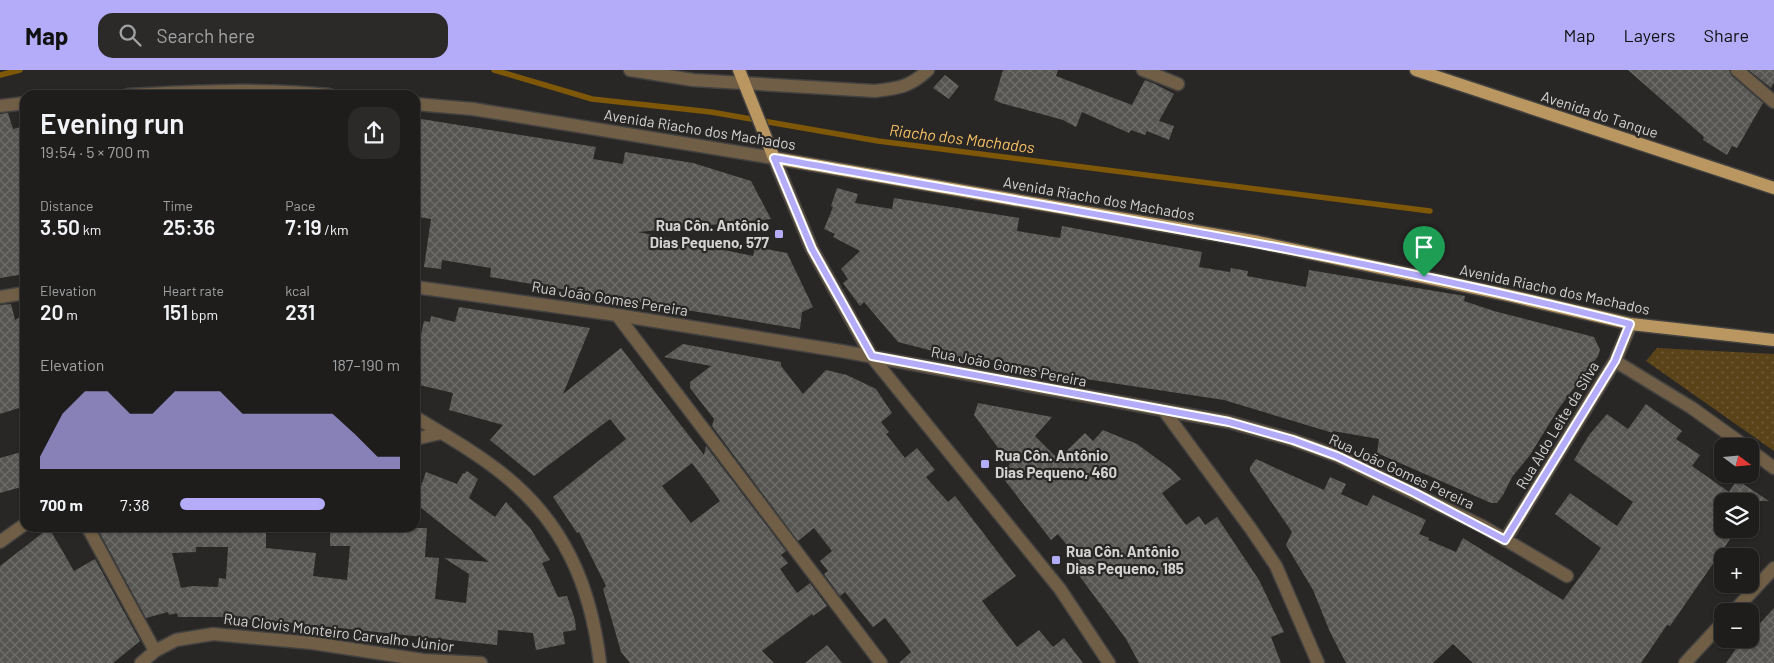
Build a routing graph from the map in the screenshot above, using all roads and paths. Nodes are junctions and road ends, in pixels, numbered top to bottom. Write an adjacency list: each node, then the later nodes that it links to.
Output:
1 (630, 70): 8 (street)
2 (739, 70): 8 (main road)
3 (928, 70): 8 (street)
4 (1143, 70): 7 (street)
5 (1416, 70): 14 (main road, Avenida do Tanque)
6 (1737, 70): 9 (street)
7 (1178, 84)
8 (745, 87): 13 (main road)
9 (1774, 102)
10 (20, 104): 12 (street)
11 (420, 104): 13 (street, Avenida Riacho dos Machados)
12 (0, 106)
13 (774, 158): 19 (main road, Avenida Riacho dos Machados); 21 (street)
14 (1774, 188)
15 (420, 288): 18 (street, Rua João Gomes Pereira)
16 (20, 295): 17 (street)
17 (0, 297)
18 (617, 315): 21 (street, Rua João Gomes Pereira); 43 (street)
19 (1630, 324): 20 (main road, Avenida Riacho dos Machados); 22 (street, Rua Aldo Leite da Silva)
20 (1774, 340)
21 (872, 356): 23 (street, Rua João Gomes Pereira); 44 (street)
22 (1615, 361): 26 (street); 32 (street, Rua Aldo Leite da Silva)
23 (1165, 412): 32 (street, Rua João Gomes Pereira); 45 (street)
24 (420, 420): 25 (street)
25 (441, 433): 27 (street); 42 (street)
26 (1734, 438)
27 (420, 439)
28 (1759, 457): 29 (street)
29 (1774, 468)
30 (20, 528): 33 (street)
31 (90, 532): 38 (street)
32 (1505, 540): 35 (street, Rua João Gomes Pereira)
33 (0, 542)
34 (1774, 568): 36 (street)
35 (1567, 576)
36 (1741, 603)
37 (1714, 632): 46 (street)
38 (156, 651): 39 (street, Rua Clovis Monteiro Carvalho Júnior); 40 (street, Rua Clovis Monteiro Carvalho Júnior)
39 (423, 661): 41 (street, Rua Clovis Monteiro Carvalho Júnior)
40 (141, 663)
41 (481, 663)
42 (600, 663)
43 (881, 663)
44 (1109, 663)
45 (1318, 663)
46 (1685, 663)

